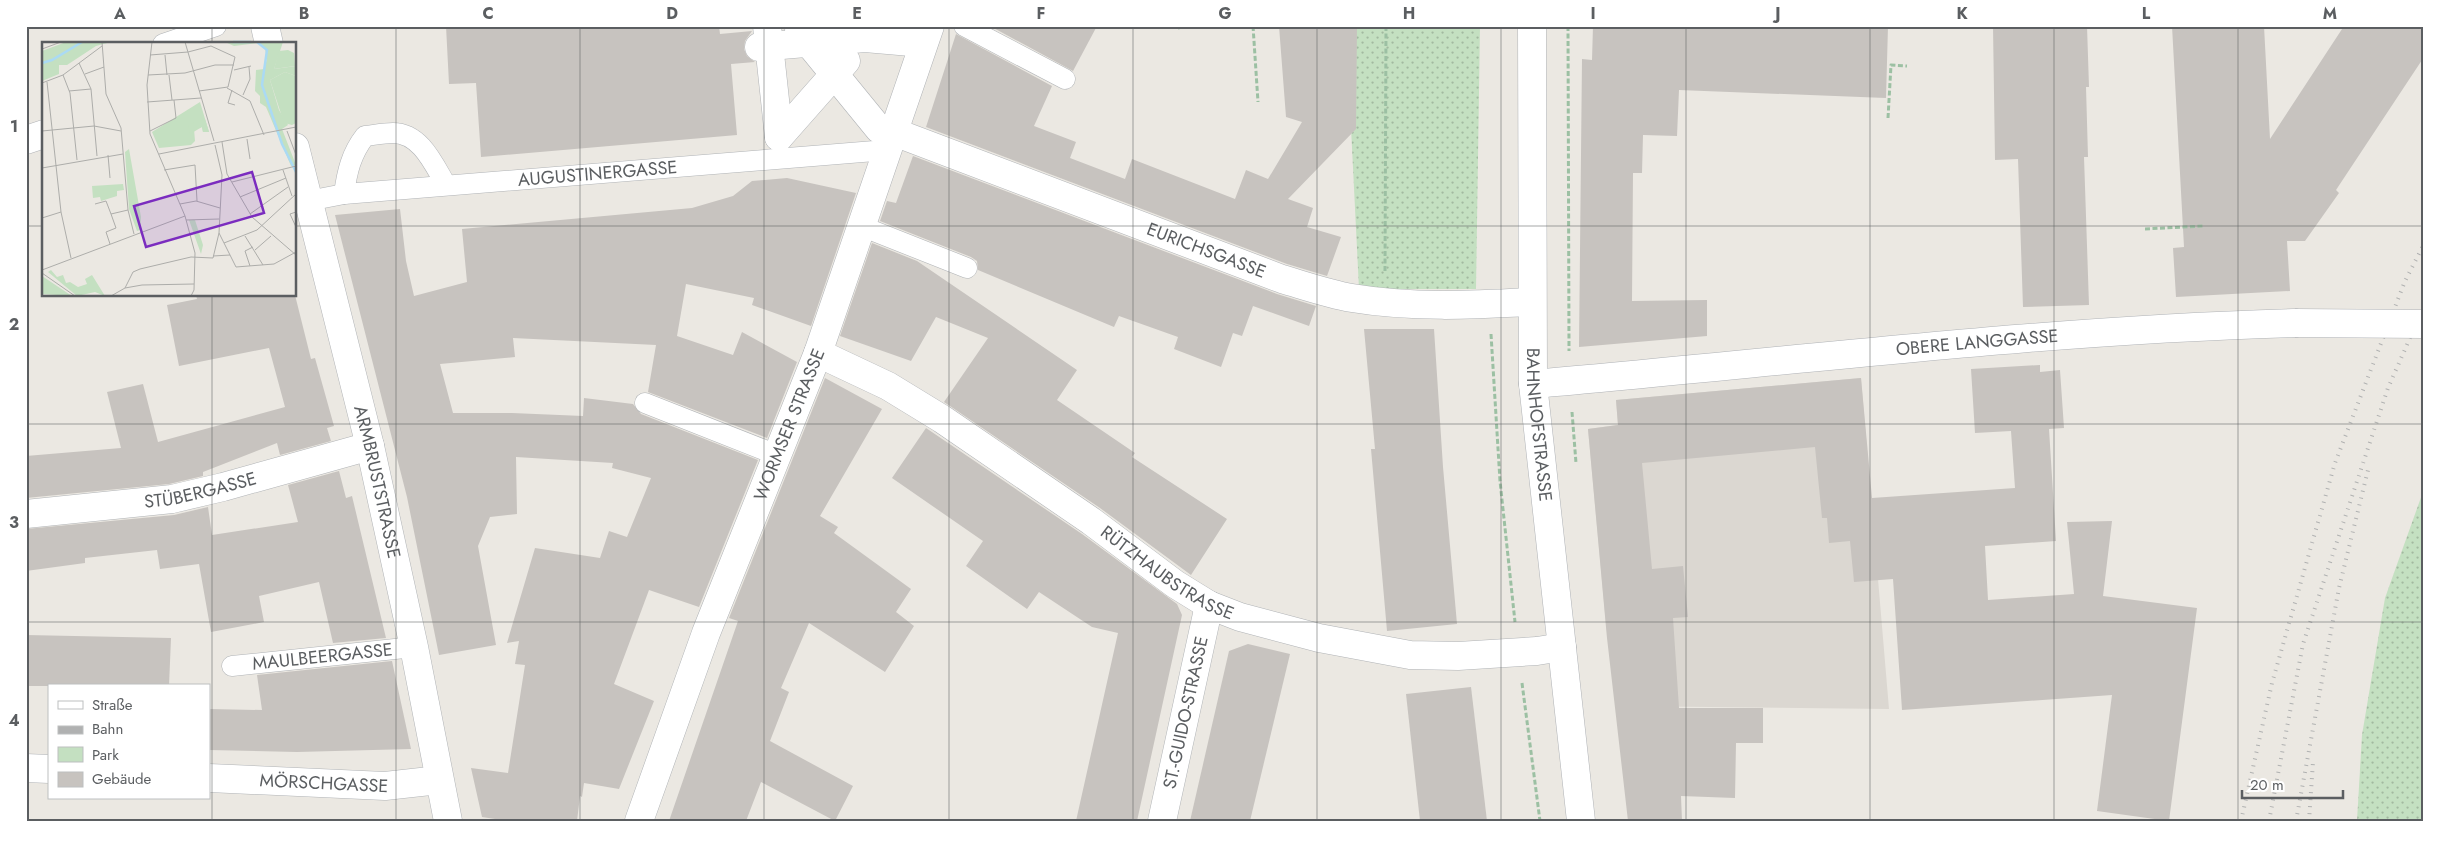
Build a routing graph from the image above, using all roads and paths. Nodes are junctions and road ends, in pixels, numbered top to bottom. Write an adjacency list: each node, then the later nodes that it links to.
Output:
1 (216, 26): 14 (lane)
2 (265, 26): 15 (street)
3 (964, 26): 18 (lane)
4 (1186, 26): 9 (path)
5 (1253, 26): 19 (path)
6 (1386, 26): 32 (path)
7 (1532, 26): 33 (street, BAHNHOFSTRASSE)
8 (1568, 26): 36 (path)
9 (1178, 28)
10 (802, 34): 12 (street); 13 (street); 17 (street)
11 (920, 34): 13 (street); 22 (street, WORMSER STRASSE)
12 (769, 36): 17 (street)
13 (865, 38): 17 (street)
14 (169, 42)
15 (269, 42)
16 (1907, 66): 20 (path)
17 (834, 74): 22 (street)
18 (1065, 79)
19 (1258, 102)
20 (1888, 118)
21 (42, 135): 23 (street)
22 (887, 137): 25 (lane, AUGUSTINERGASSE); 28 (street, WORMSER STRASSE); 34 (street, EURICHSGASSE)
23 (26, 140)
24 (296, 151): 27 (street, ARMBRUSTSTRASSE)
25 (446, 185): 26 (lane, AUGUSTINERGASSE); 26 (lane)
26 (344, 194): 27 (lane, AUGUSTINERGASSE)
27 (308, 201): 40 (street, ARMBRUSTSTRASSE)
28 (861, 226): 31 (lane); 37 (street, WORMSER STRASSE)
29 (2204, 226): 30 (path)
30 (2145, 229)
31 (967, 268)
32 (1385, 275)
33 (1532, 302): 34 (street, EURICHSGASSE); 38 (street, BAHNHOFSTRASSE)
34 (1491, 304): 46 (path)
35 (2424, 324): 38 (street, OBERE LANGGASSE, bridge)
36 (1568, 332)
37 (818, 353): 41 (street, WORMSER STRASSE); 43 (street, RÜTZHAUBSTRASSE)
38 (1533, 384): 45 (street, BAHNHOFSTRASSE)
39 (645, 403): 41 (lane)
40 (370, 446): 42 (street, STÜBERGASSE); 44 (street, ARMBRUSTSTRASSE)
41 (777, 455): 53 (street, WORMSER STRASSE)
42 (26, 514)
43 (1209, 605): 46 (street, RÜTZHAUBSTRASSE); 54 (street, ST.-GUIDO-STRASSE)
44 (414, 647): 47 (lane, MAULBEERGASSE); 51 (street, ARMBRUSTSTRASSE)
45 (1562, 647): 46 (street, RÜTZHAUBSTRASSE); 56 (street, BAHNHOFSTRASSE)
46 (1518, 652): 55 (path)
47 (232, 666)
48 (26, 768): 49 (street)
49 (48, 769)
50 (210, 778): 51 (street, MÖRSCHGASSE)
51 (439, 780): 52 (street, ARMBRUSTSTRASSE)
52 (448, 821)
53 (639, 821)
54 (1162, 821)
55 (1540, 821)
56 (1581, 821)

